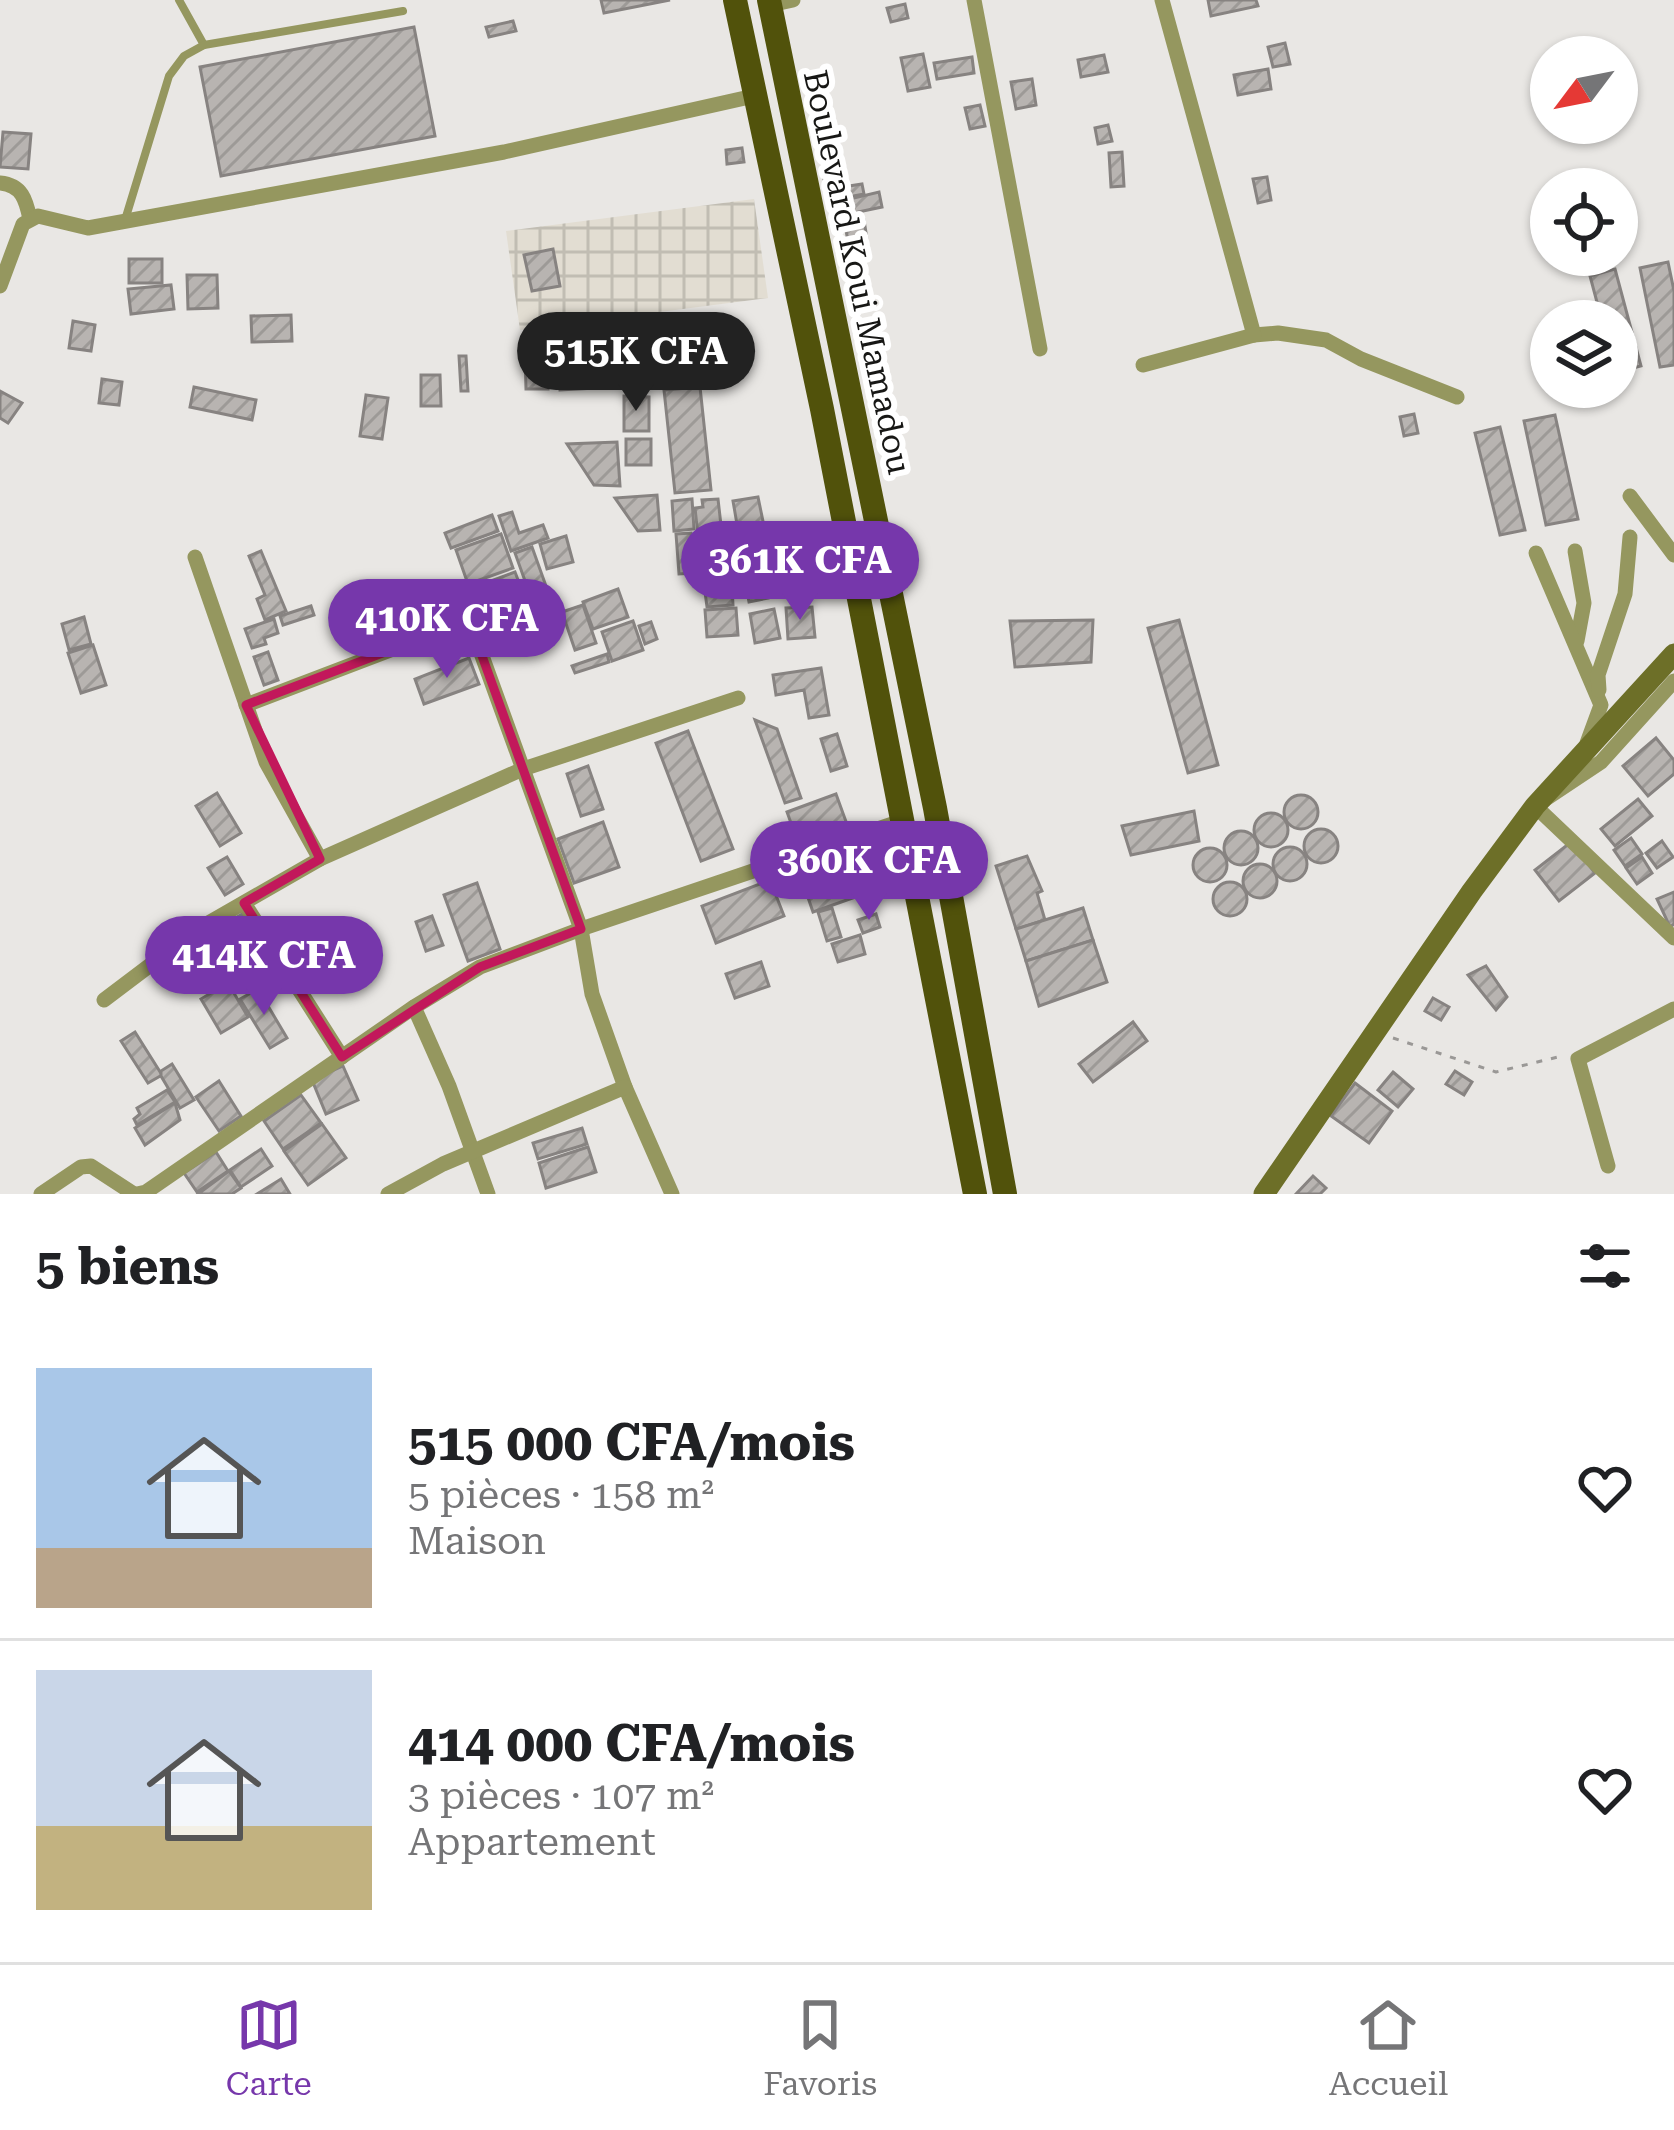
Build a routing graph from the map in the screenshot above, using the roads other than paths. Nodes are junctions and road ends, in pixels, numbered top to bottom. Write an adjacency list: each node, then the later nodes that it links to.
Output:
1 (178, 0): 7 (lane)
2 (735, 0): 8 (main road, Boulevard Koui Mamadou)
3 (974, 0): 14 (street)
4 (1162, 0): 13 (street)
5 (778, 2): 50 (main road, Boulevard Koui Mamadou)
6 (403, 11): 7 (lane)
7 (204, 45): 11 (lane)
8 (754, 96): 11 (street); 32 (main road, Boulevard Koui Mamadou)
9 (0, 183): 10 (street)
10 (30, 218): 11 (street); 12 (street)
11 (124, 221)
12 (0, 286)
13 (1253, 335): 15 (street); 16 (street)
14 (1040, 349)
15 (1143, 365)
16 (1457, 398)
17 (1630, 496): 21 (street)
18 (1630, 537): 28 (street)
19 (1575, 550): 23 (street)
20 (1536, 553): 23 (street)
21 (1674, 555)
22 (195, 557): 27 (street)
23 (1576, 641): 28 (street)
24 (1674, 654): 29 (street)
25 (1674, 682): 31 (street)
26 (738, 698): 30 (street)
27 (246, 705): 30 (street); 33 (street)
28 (1600, 705): 29 (street)
29 (1586, 746): 31 (street)
30 (523, 769): 33 (street); 35 (street)
31 (1534, 806): 36 (street); 51 (street)
32 (901, 821): 35 (street); 49 (main road, Boulevard Koui Mamadou)
33 (320, 859): 34 (street)
34 (244, 903): 37 (street); 40 (street)
35 (581, 929): 38 (street); 41 (street)
36 (1674, 938)
37 (104, 1000)
38 (414, 1007): 40 (street); 42 (street)
39 (1674, 1009): 43 (street)
40 (342, 1057): 45 (street)
41 (625, 1087): 42 (street); 48 (street)
42 (474, 1154): 46 (street); 47 (street)
43 (1608, 1166)
44 (41, 1194): 45 (street)
45 (135, 1194)
46 (388, 1194)
47 (488, 1194)
48 (672, 1194)
49 (975, 1194)
50 (1005, 1194)
51 (1264, 1194)

